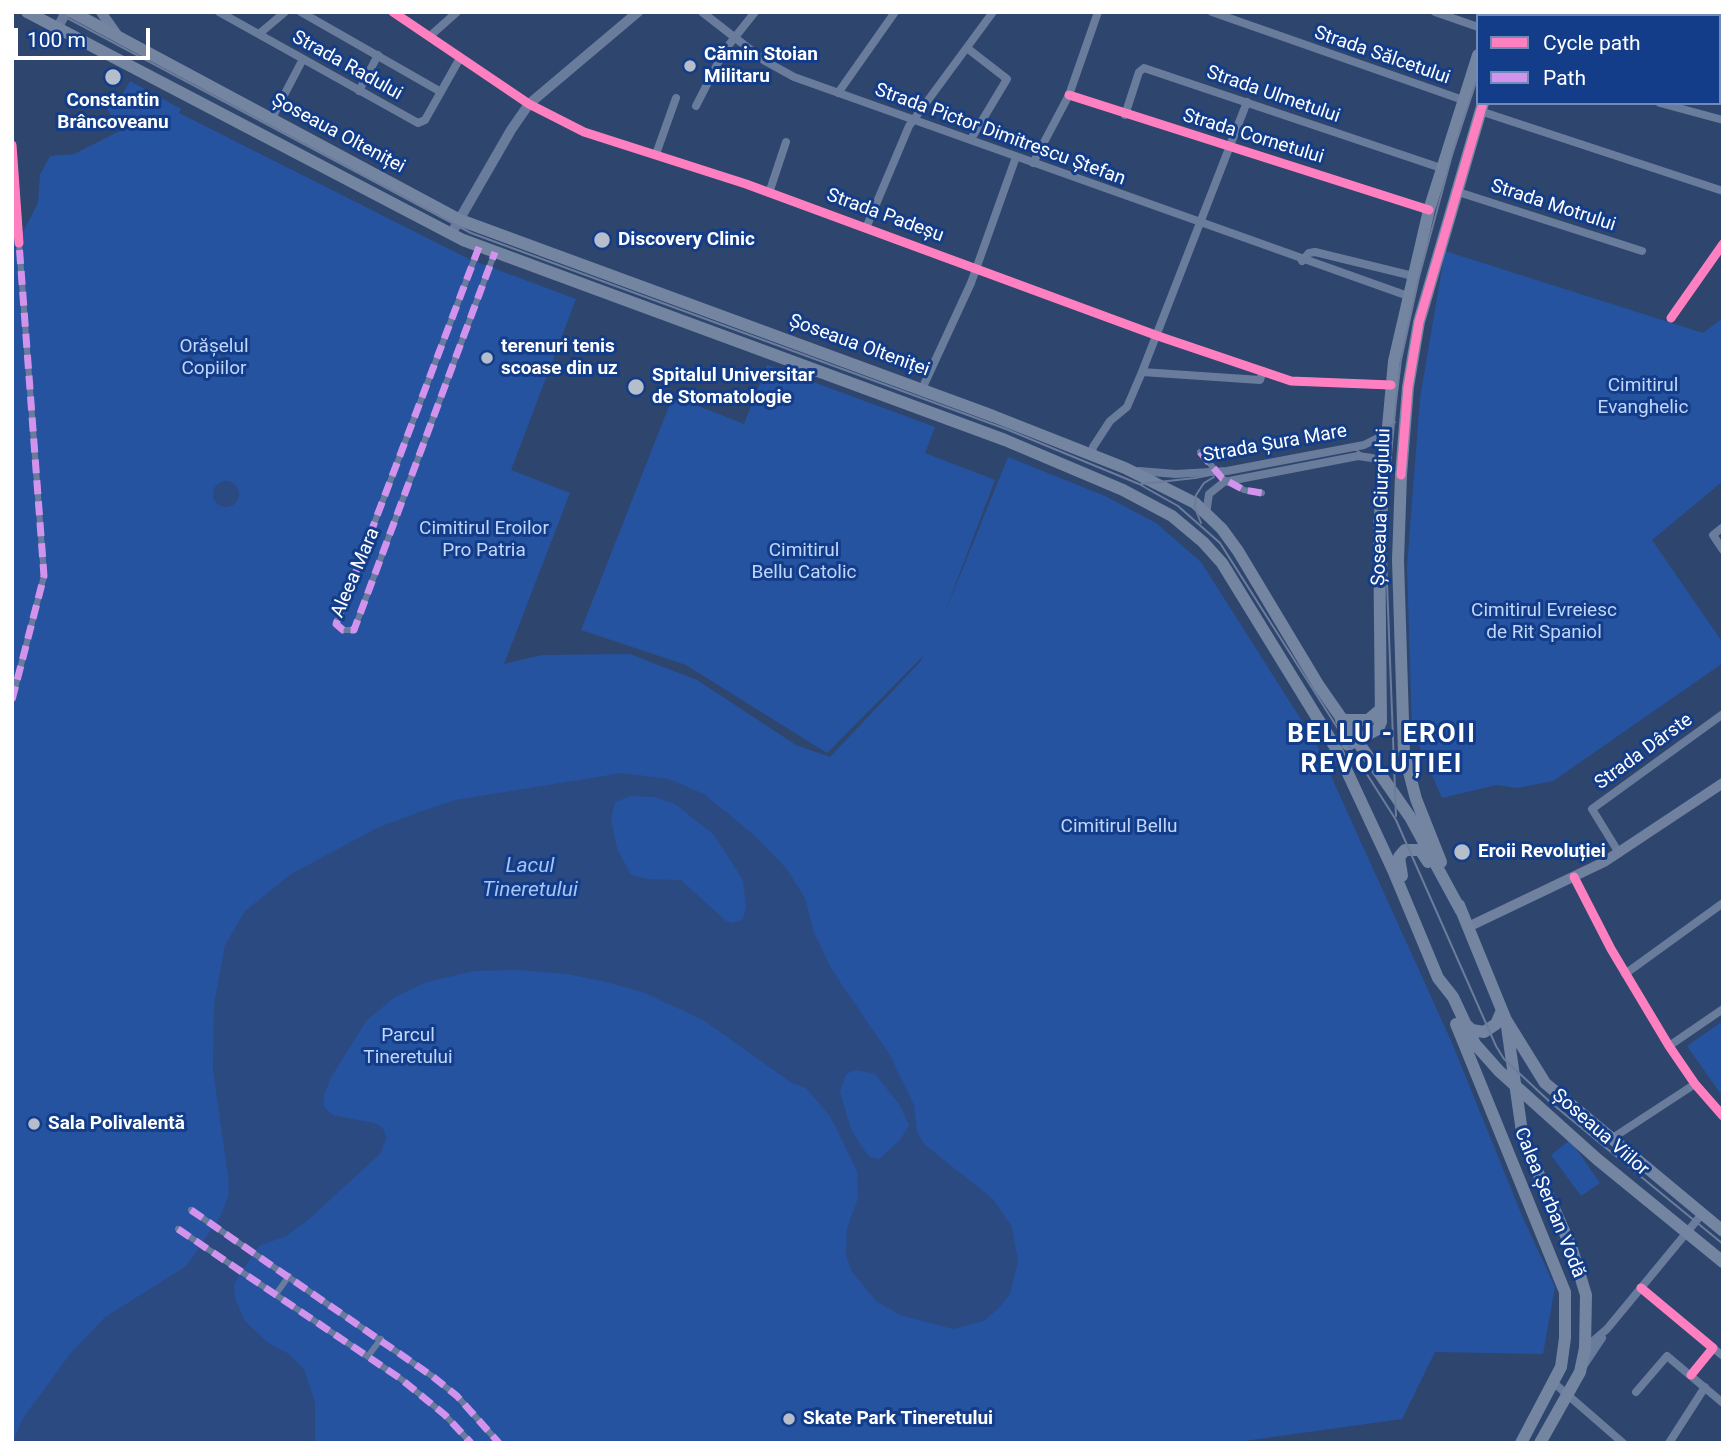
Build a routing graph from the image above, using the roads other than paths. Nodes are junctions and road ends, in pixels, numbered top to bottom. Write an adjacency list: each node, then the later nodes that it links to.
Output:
1 (27, 12): 19 (main road, Șoseaua Olteniței)
2 (66, 12): 19 (street)
3 (72, 12): 22 (main road, Șoseaua Olteniței)
4 (101, 12): 22 (main road)
5 (219, 12): 20 (street, Strada Radului)
6 (285, 12): 20 (street, Strada Radului)
7 (301, 12): 25 (street, Strada Radului)
8 (393, 12): 21 (street, Strada Padeșu)
9 (457, 12): 21 (street)
10 (638, 12): 36 (street)
11 (702, 12): 23 (street, Strada Pictor Dimitrescu Ștefan)
12 (755, 12): 23 (street)
13 (895, 12): 31 (street)
14 (993, 12): 24 (street)
15 (1098, 12): 32 (street)
16 (1212, 12): 34 (street, Strada Sălcetului)
17 (1435, 12): 18 (street)
18 (1476, 26)
19 (57, 29): 61 (main road, Șoseaua Olteniței)
20 (259, 34): 27 (street, Strada Radului)
21 (430, 36): 26 (street, Strada Padeșu)
22 (120, 38): 42 (main road, Șoseaua Olteniței)
23 (736, 39): 31 (street, Strada Pictor Dimitrescu Ștefan); 38 (street)
24 (967, 48): 41 (street); 44 (street)
25 (378, 55): 29 (street); 30 (street, Strada Radului)
26 (460, 58): 30 (street); 36 (street, Strada Padeșu)
27 (303, 59): 29 (street, Strada Radului); 42 (street)
28 (1476, 61): 34 (main road, Șoseaua Giurgiului)
29 (359, 91): 30 (street, Strada Radului)
30 (441, 92)
31 (838, 93): 41 (street, Strada Pictor Dimitrescu Ștefan)
32 (1069, 95): 40 (street, Strada Cornetului); 51 (street)
33 (676, 99): 48 (street)
34 (1463, 100): 52 (main road, Șoseaua Giurgiului)
35 (1247, 102): 40 (street, Strada Ulmetului); 47 (street); 52 (street, Strada Ulmetului)
36 (529, 104): 48 (street, Strada Padeșu); 57 (street)
37 (1667, 105): 43 (street)
38 (696, 106)
39 (1481, 107): 53 (main road, Șoseaua Giurgiului); 54 (street)
40 (1125, 115): 47 (street, Strada Cornetului)
41 (915, 118): 44 (street, Strada Pictor Dimitrescu Ștefan); 59 (street)
42 (271, 120): 57 (main road, Șoseaua Olteniței)
43 (1723, 120)
44 (971, 139): 49 (street, Strada Pictor Dimitrescu Ștefan)
45 (786, 142): 55 (street)
46 (12, 145): 50 (street)
47 (1230, 148): 56 (street, Strada Cornetului); 58 (street)
48 (656, 154): 55 (street, Strada Padeșu)
49 (1016, 157): 51 (street, Strada Pictor Dimitrescu Ștefan); 68 (street)
50 (13, 163): 60 (street)
51 (1033, 163): 58 (street, Strada Pictor Dimitrescu Ștefan)
52 (1441, 168): 56 (main road, Șoseaua Giurgiului)
53 (1455, 191): 65 (street, Strada Motrului); 99 (main road, Șoseaua Giurgiului)
54 (1723, 191)
55 (769, 193): 59 (street, Strada Padeșu)
56 (1429, 209): 69 (main road, Șoseaua Giurgiului)
57 (460, 219): 61 (street); 76 (main road, Șoseaua Olteniței)
58 (1202, 224): 67 (street, Strada Pictor Dimitrescu Ștefan); 72 (street)
59 (866, 228): 68 (street, Strada Padeșu)
60 (15, 230): 62 (street)
61 (452, 234): 64 (main road, Șoseaua Olteniței)
62 (19, 243): 88 (street)
63 (1723, 244): 71 (street)
64 (479, 247): 66 (main road, Șoseaua Olteniței); 66 (street, Aleea Mara)
65 (1642, 251)
66 (495, 252): 93 (main road, Șoseaua Olteniței)
67 (1302, 261): 69 (street, Strada Pictor Dimitrescu Ștefan); 70 (street, Strada Pictor Dimitrescu Ștefan)
68 (976, 268): 72 (street, Strada Padeșu); 76 (street)
69 (1413, 276): 70 (main road, Șoseaua Giurgiului)
70 (1408, 296): 75 (main road, Șoseaua Giurgiului)
71 (1671, 318)
72 (1158, 336): 73 (street, Strada Padeșu); 74 (street)
73 (1263, 371): 74 (street); 75 (street, Strada Padeșu)
74 (1142, 372): 80 (street)
75 (1391, 385): 77 (main road, Șoseaua Giurgiului)
76 (922, 389): 80 (main road, Șoseaua Olteniței)
77 (1386, 433): 78 (street, Strada Șura Mare); 83 (main road, Șoseaua Giurgiului)
78 (1352, 447): 81 (street); 82 (street, Strada Șura Mare)
79 (1200, 452): 84 (street, bridge)
80 (1092, 455): 82 (main road, Șoseaua Olteniței)
81 (1372, 458): 83 (street); 85 (street, Strada Șura Mare)
82 (1125, 468): 85 (main road, Șoseaua Olteniței)
83 (1382, 468): 89 (main road, Șoseaua Giurgiului)
84 (1262, 493)
85 (1206, 514): 91 (main road, Șoseaua Olteniței)
86 (1723, 527): 87 (street)
87 (1723, 550)
88 (12, 700)
89 (1381, 709): 91 (main road); 92 (main road)
90 (1723, 714): 95 (street, Strada Dârste)
91 (1341, 720): 92 (main road, Șoseaua Olteniței)
92 (1355, 741): 93 (main road); 99 (main road, Șoseaua Olteniței)
93 (1338, 750): 98 (main road, Șoseaua Olteniței)
94 (1723, 783): 95 (main road)
95 (1619, 853): 96 (main road)
96 (1574, 877): 100 (main road); 101 (street)
97 (1723, 903): 101 (street)
98 (1410, 909): 99 (main road); 102 (main road)
99 (1461, 911): 100 (main road)
100 (1468, 927): 104 (main road)
101 (1625, 974): 106 (street)
102 (1438, 978): 105 (main road, Șoseaua Viilor); 124 (main road, Calea Șerban Vodă)
103 (1723, 1009): 106 (street)
104 (1504, 1015): 105 (main road); 107 (main road, Calea Șerban Vodă); 110 (main road, Șoseaua Viilor)
105 (1464, 1023): 107 (main road, Șoseaua Viilor)
106 (1669, 1046): 108 (street)
107 (1516, 1084): 115 (main road, Șoseaua Viilor); 122 (main road, Calea Șerban Vodă)
108 (1695, 1084): 109 (street); 110 (street)
109 (1723, 1116)
110 (1611, 1139): 112 (main road, Șoseaua Viilor)
111 (191, 1210): 117 (street)
112 (1702, 1214): 114 (main road, Șoseaua Viilor); 115 (street)
113 (178, 1229): 119 (street)
114 (1723, 1231)
115 (1687, 1232): 116 (main road, Șoseaua Viilor); 118 (street)
116 (1723, 1262)
117 (289, 1276): 119 (street); 121 (street)
118 (1641, 1288): 120 (street); 123 (street)
119 (273, 1293): 125 (street)
120 (1607, 1329): 122 (street); 127 (street)
121 (381, 1339): 125 (street); 135 (street)
122 (1585, 1348): 124 (main road); 127 (main road, Calea Șerban Vodă)
123 (1713, 1348): 126 (street); 128 (street)
124 (1564, 1351): 129 (main road, Calea Șerban Vodă)
125 (368, 1356): 134 (street)
126 (1723, 1356)
127 (1580, 1372): 132 (main road, Calea Șerban Vodă)
128 (1691, 1375): 130 (street); 131 (street)
129 (1554, 1383): 132 (street); 136 (main road, Calea Șerban Vodă)
130 (1705, 1387): 133 (street); 139 (street)
131 (1636, 1392)
132 (1569, 1393): 137 (main road, Calea Șerban Vodă); 138 (street)
133 (1723, 1403)
134 (471, 1443)
135 (499, 1443)
136 (1521, 1443)
137 (1540, 1443)
138 (1623, 1443)
139 (1669, 1443)

